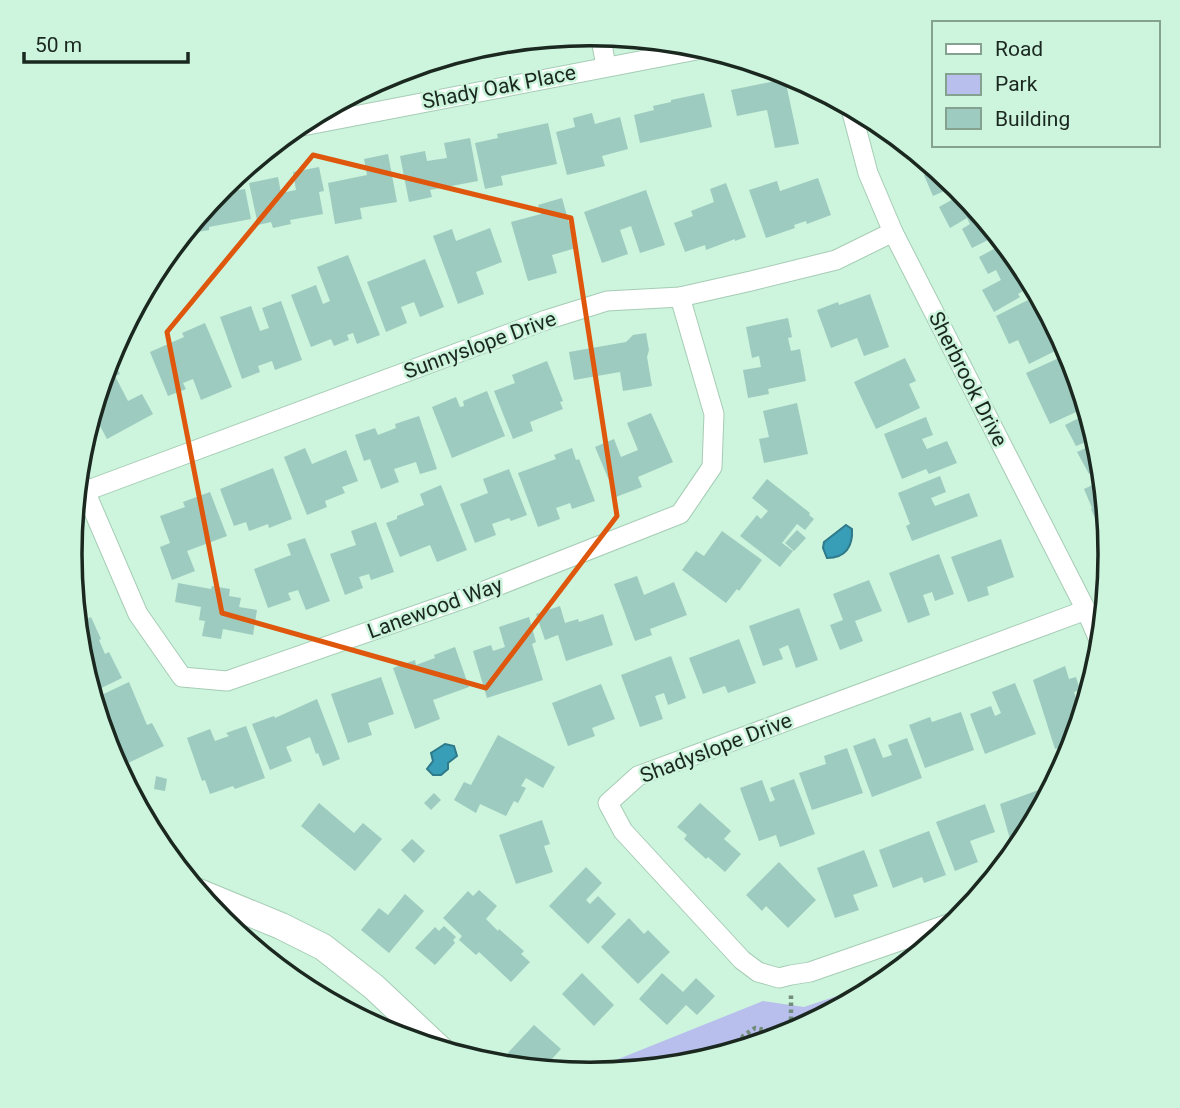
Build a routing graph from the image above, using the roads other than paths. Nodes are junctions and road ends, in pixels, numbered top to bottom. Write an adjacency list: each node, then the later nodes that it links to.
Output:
1 (602, 46): 3 (street)
2 (677, 53): 3 (street, Shady Oak Place)
3 (606, 66): 5 (street, Shady Oak Place)
4 (854, 120): 6 (street, Sherbrook Drive)
5 (322, 122)
6 (893, 232): 7 (street, Sunnyslope Drive); 10 (street, Sherbrook Drive)
7 (680, 297): 8 (street, Sunnyslope Drive); 9 (street, Lanewood Way)
8 (87, 484)
9 (85, 500)
10 (1086, 610): 11 (street, Sherbrook Drive); 13 (street, Shadyslope Drive)
11 (1093, 627)
12 (218, 900): 14 (street)
13 (932, 930)
14 (426, 1035)

